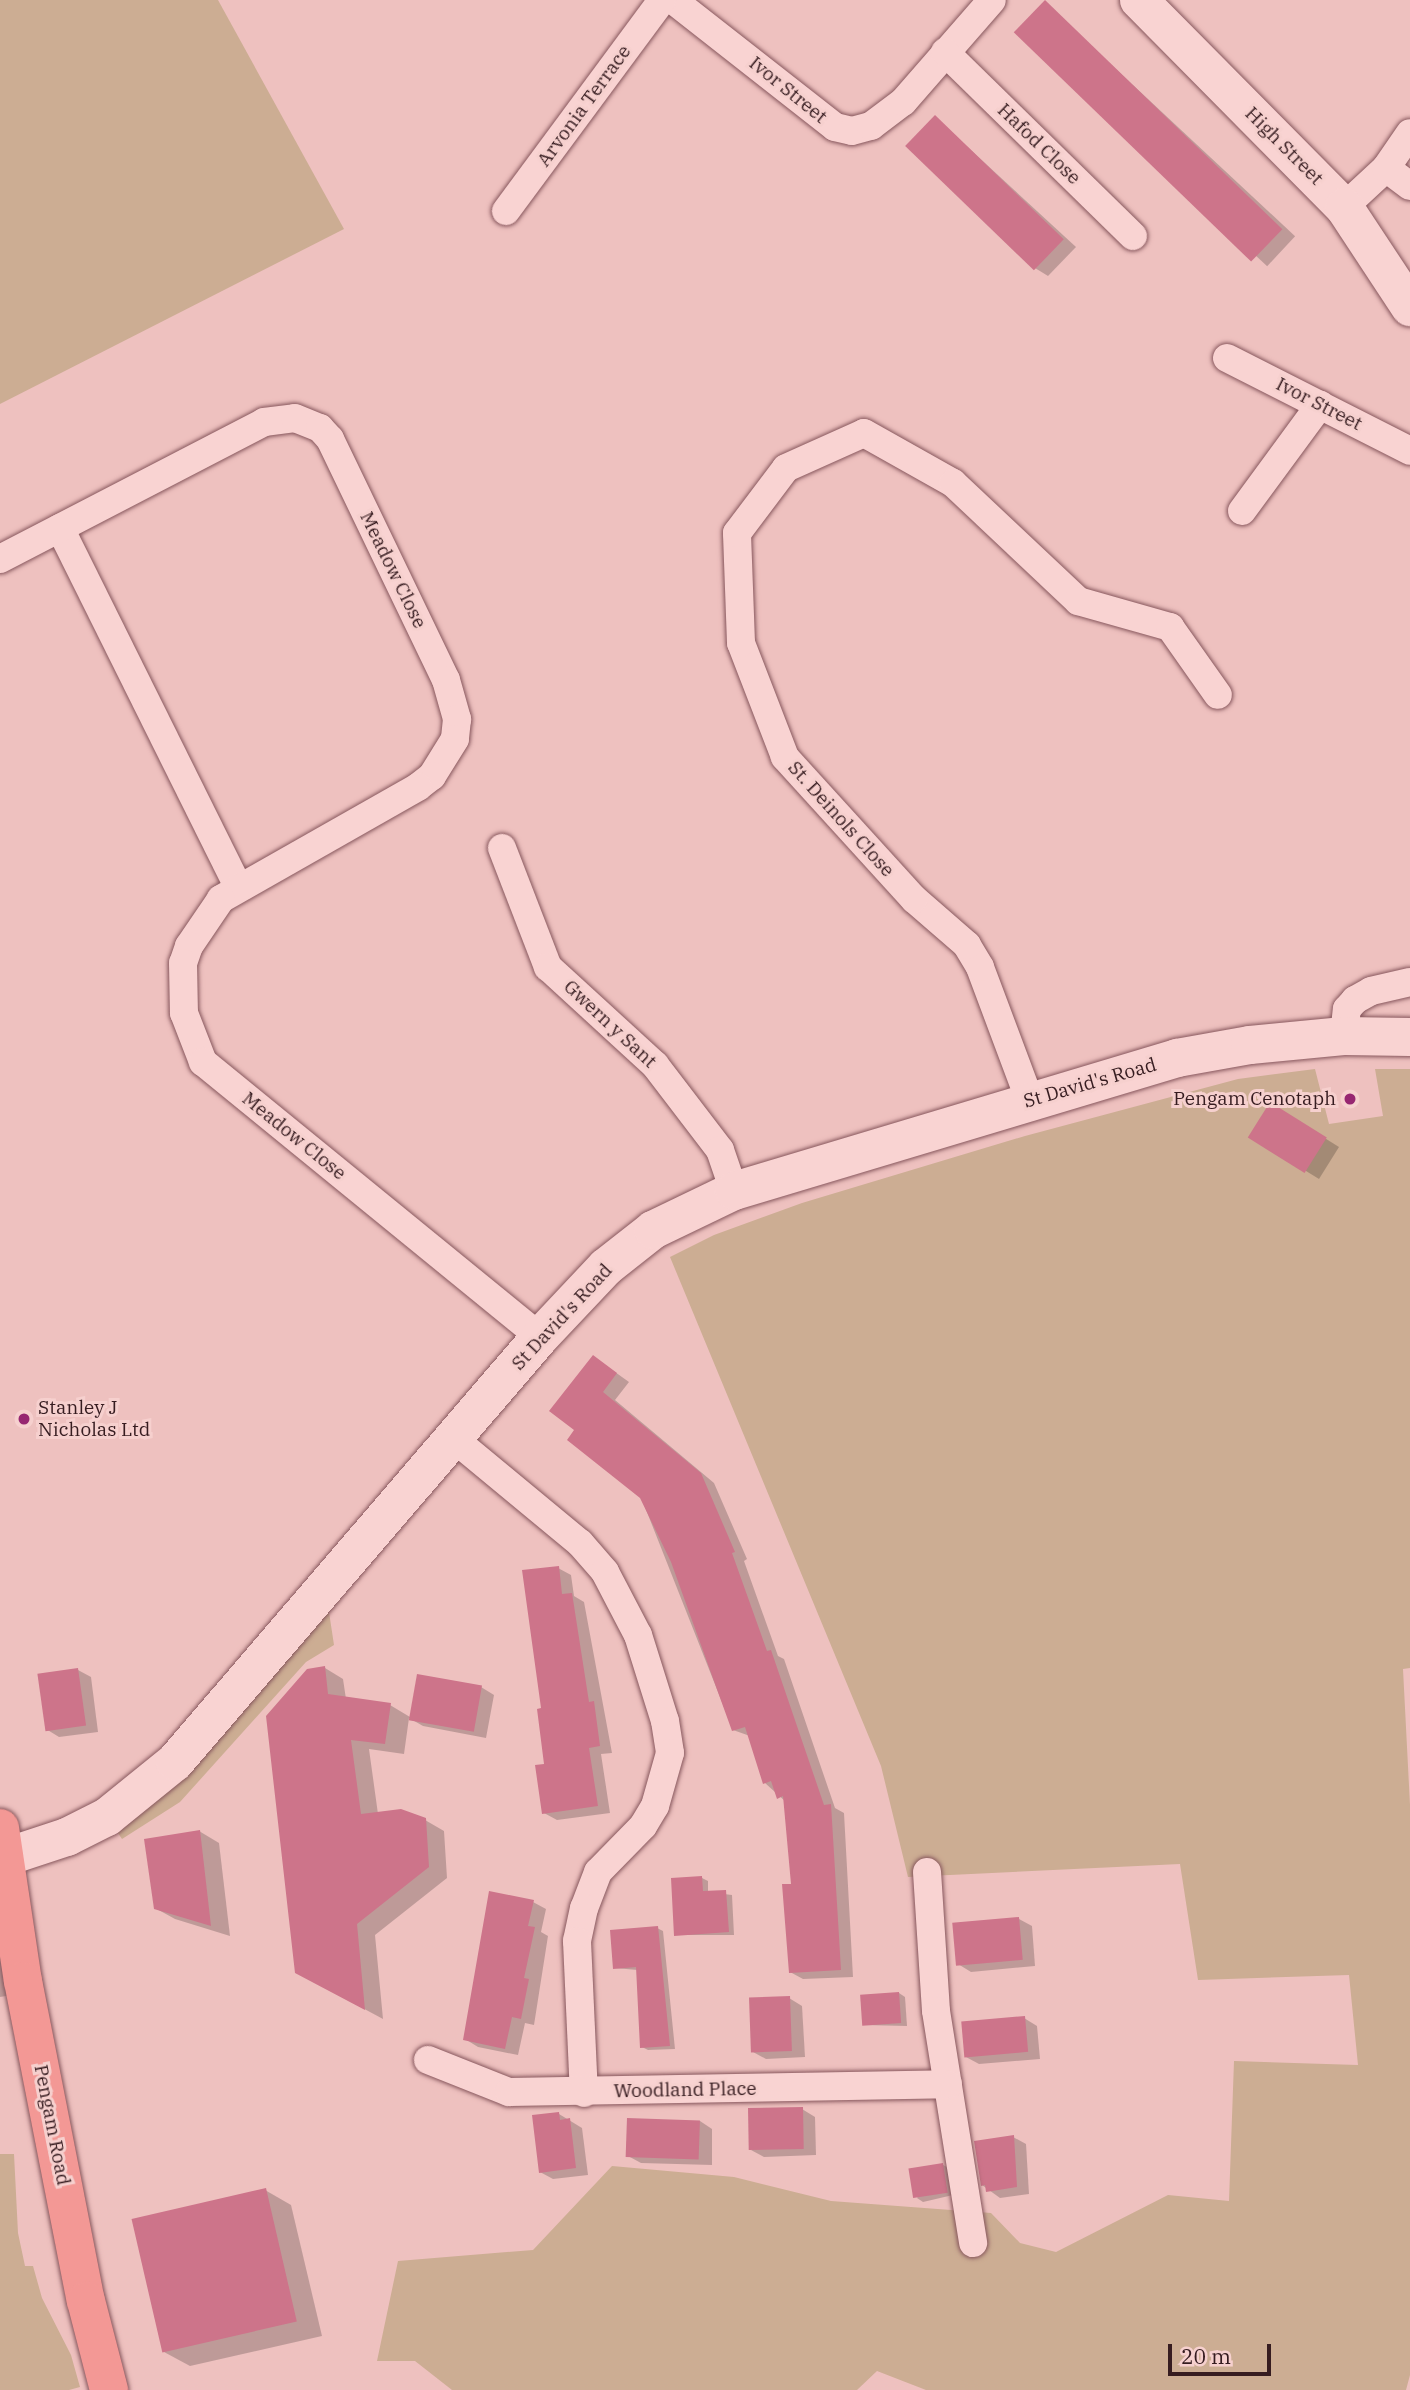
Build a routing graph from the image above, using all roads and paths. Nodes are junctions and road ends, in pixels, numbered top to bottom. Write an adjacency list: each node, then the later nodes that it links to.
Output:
1 (662, 0): 10 (street, Arvonia Terrace)
2 (673, 0): 5 (street, Ivor Street)
3 (992, 0): 5 (street, Ivor Street)
4 (1139, 0): 9 (main road, High Street)
5 (944, 52): 11 (street, Hafod Close)
6 (1410, 133): 7 (street)
7 (1386, 168): 8 (street); 9 (street)
8 (1410, 186)
9 (1344, 207): 12 (main road, High Street)
10 (506, 211)
11 (1133, 236)
12 (1410, 307)
13 (1227, 358): 14 (street, Ivor Street)
14 (1320, 405): 15 (street, Ivor Street); 16 (street)
15 (1410, 451)
16 (1242, 511)
17 (60, 528): 18 (street, Meadow Close); 21 (street); 21 (street, Meadow Close)
18 (0, 559)
19 (1218, 695): 25 (street, St. Deinols Close)
20 (502, 848): 26 (street, Gwern y Sant)
21 (238, 886): 27 (street, Meadow Close)
22 (1410, 982): 23 (street)
23 (1344, 1036): 24 (main road, St David's Road); 25 (main road, St David's Road)
24 (1410, 1037)
25 (1030, 1101): 26 (main road, St David's Road)
26 (734, 1191): 27 (main road, St David's Road)
27 (540, 1337): 28 (main road, St David's Road)
28 (453, 1438): 29 (main road, St David's Road); 33 (street)
29 (2, 1848): 35 (main road, Pengam Road)
30 (927, 1872): 32 (street)
31 (428, 2060): 33 (street, Woodland Place)
32 (948, 2084): 33 (street, Woodland Place); 34 (street)
33 (584, 2093)
34 (974, 2243)
35 (109, 2390)

